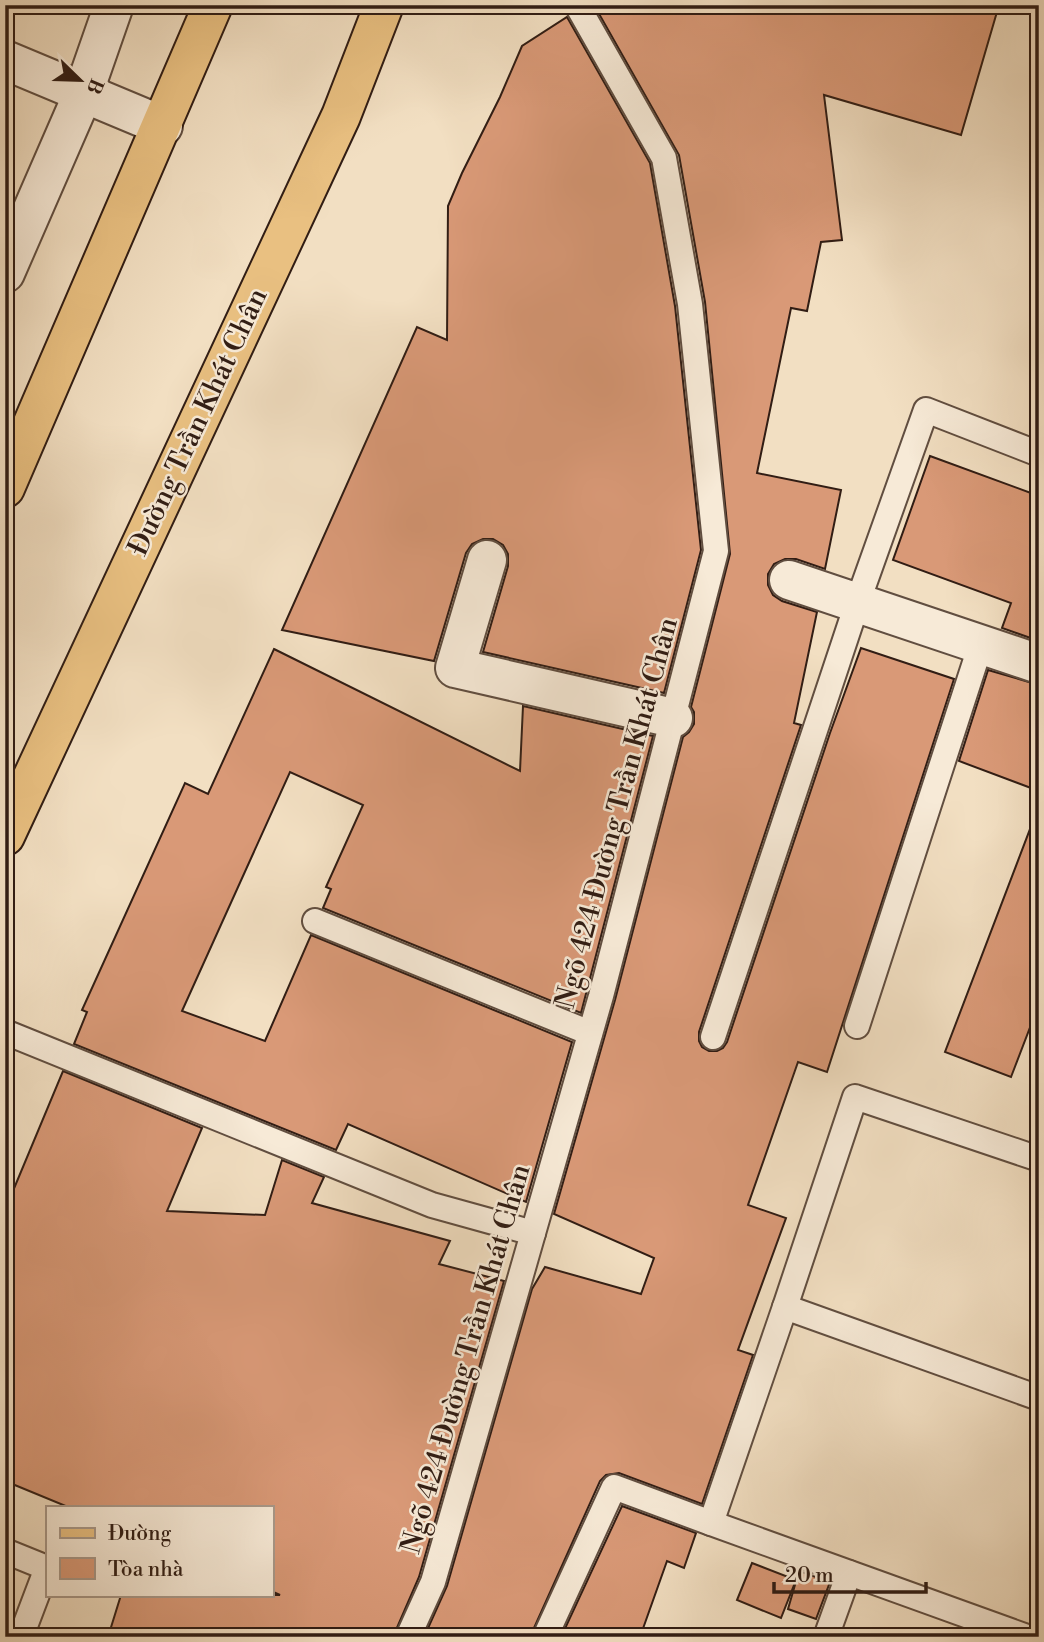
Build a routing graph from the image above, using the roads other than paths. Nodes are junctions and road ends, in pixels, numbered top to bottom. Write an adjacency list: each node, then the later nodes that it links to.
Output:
1 (114, 5): 6 (street)
2 (213, 5): 7 (main road)
3 (384, 5): 17 (main road, Đường Trần Khát Chân)
4 (577, 5): 16 (lane, Ngõ 424 Đường Trần Khát Chân)
5 (5, 60): 6 (street)
6 (83, 94): 7 (street); 8 (street)
7 (163, 126): 10 (main road)
8 (5, 273)
9 (1039, 454): 13 (lane)
10 (5, 488)
11 (486, 560): 16 (street)
12 (789, 580): 13 (street)
13 (858, 601): 14 (street); 22 (lane)
14 (981, 644): 15 (street); 19 (lane)
15 (1039, 664)
16 (673, 718): 21 (lane, Ngõ 424 Đường Trần Khát Chân)
17 (5, 836)
18 (315, 921): 21 (lane)
19 (857, 1026)
20 (5, 1032): 24 (lane)
21 (590, 1033): 24 (lane, Ngõ 424 Đường Trần Khát Chân)
22 (713, 1037)
23 (1039, 1159): 25 (lane)
24 (533, 1233): 34 (lane, Ngõ 424 Đường Trần Khát Chân)
25 (785, 1307): 26 (lane); 27 (lane)
26 (1039, 1398)
27 (711, 1523): 31 (lane); 35 (lane)
28 (5, 1551): 29 (lane)
29 (46, 1568)
30 (46, 1570): 33 (lane)
31 (849, 1573): 32 (lane); 36 (lane)
32 (980, 1629): 37 (lane)
33 (18, 1632)
34 (408, 1637)
35 (545, 1637)
36 (826, 1637)
37 (1027, 1637)

